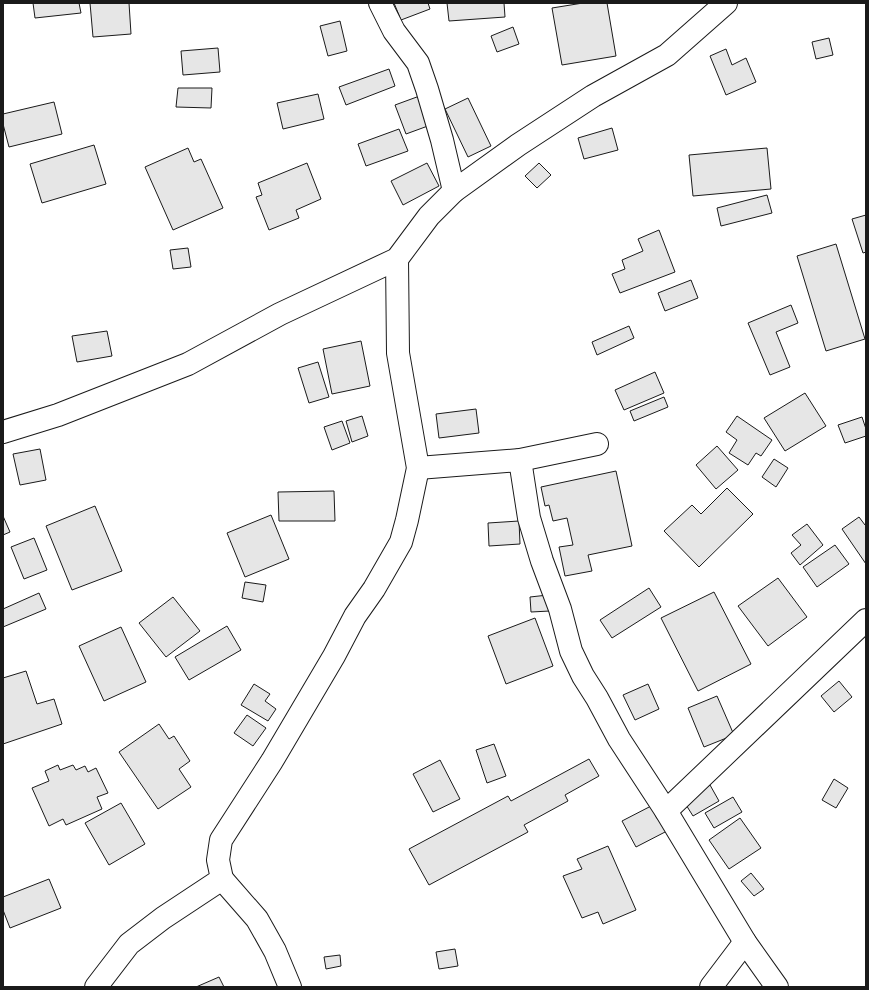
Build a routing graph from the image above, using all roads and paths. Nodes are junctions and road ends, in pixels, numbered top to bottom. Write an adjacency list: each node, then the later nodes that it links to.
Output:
1 (380, 3): 3 (street)
2 (726, 3): 3 (street)
3 (454, 191): 4 (street)
4 (397, 259): 5 (street); 8 (street)
5 (3, 432)
6 (597, 444): 7 (street)
7 (520, 460): 8 (street); 10 (street)
8 (418, 468): 11 (street)
9 (866, 620): 10 (street)
10 (666, 811): 12 (street)
11 (222, 879): 13 (street); 14 (street)
12 (745, 942): 15 (street); 16 (street)
13 (96, 987)
14 (290, 987)
15 (711, 987)
16 (777, 987)

